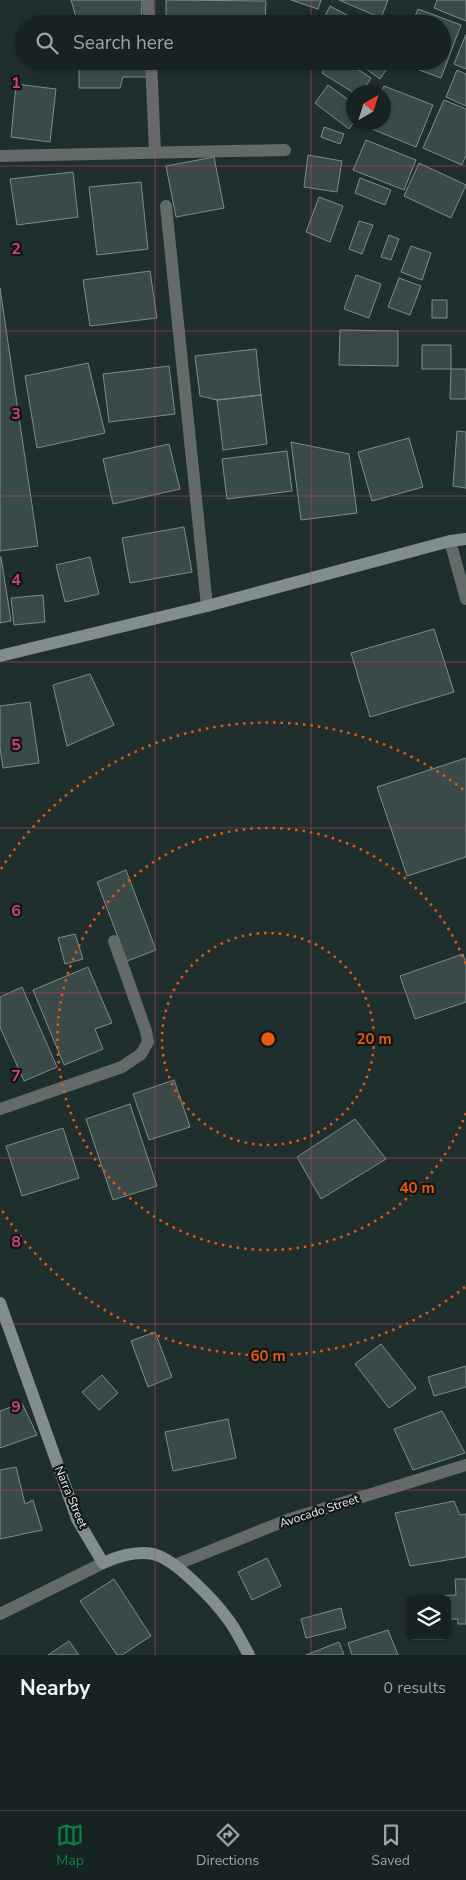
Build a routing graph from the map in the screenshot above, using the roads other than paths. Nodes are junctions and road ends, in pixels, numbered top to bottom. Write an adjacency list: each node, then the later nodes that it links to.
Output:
1 (148, 0): 2 (street)
2 (149, 15)
3 (151, 70): 5 (street)
4 (285, 150): 5 (street)
5 (155, 152): 6 (street)
6 (0, 156)
7 (166, 206): 11 (street)
8 (466, 539): 9 (street)
9 (450, 541): 10 (street); 11 (street)
10 (466, 599)
11 (207, 606): 12 (street)
12 (0, 656)
13 (114, 941): 14 (street)
14 (0, 1109)
15 (0, 1303): 17 (street, Narra Street)
16 (466, 1465): 18 (street, Avocado Street)
17 (103, 1563): 18 (street); 19 (street)
18 (175, 1565): 20 (street)
19 (0, 1614)
20 (249, 1655)

